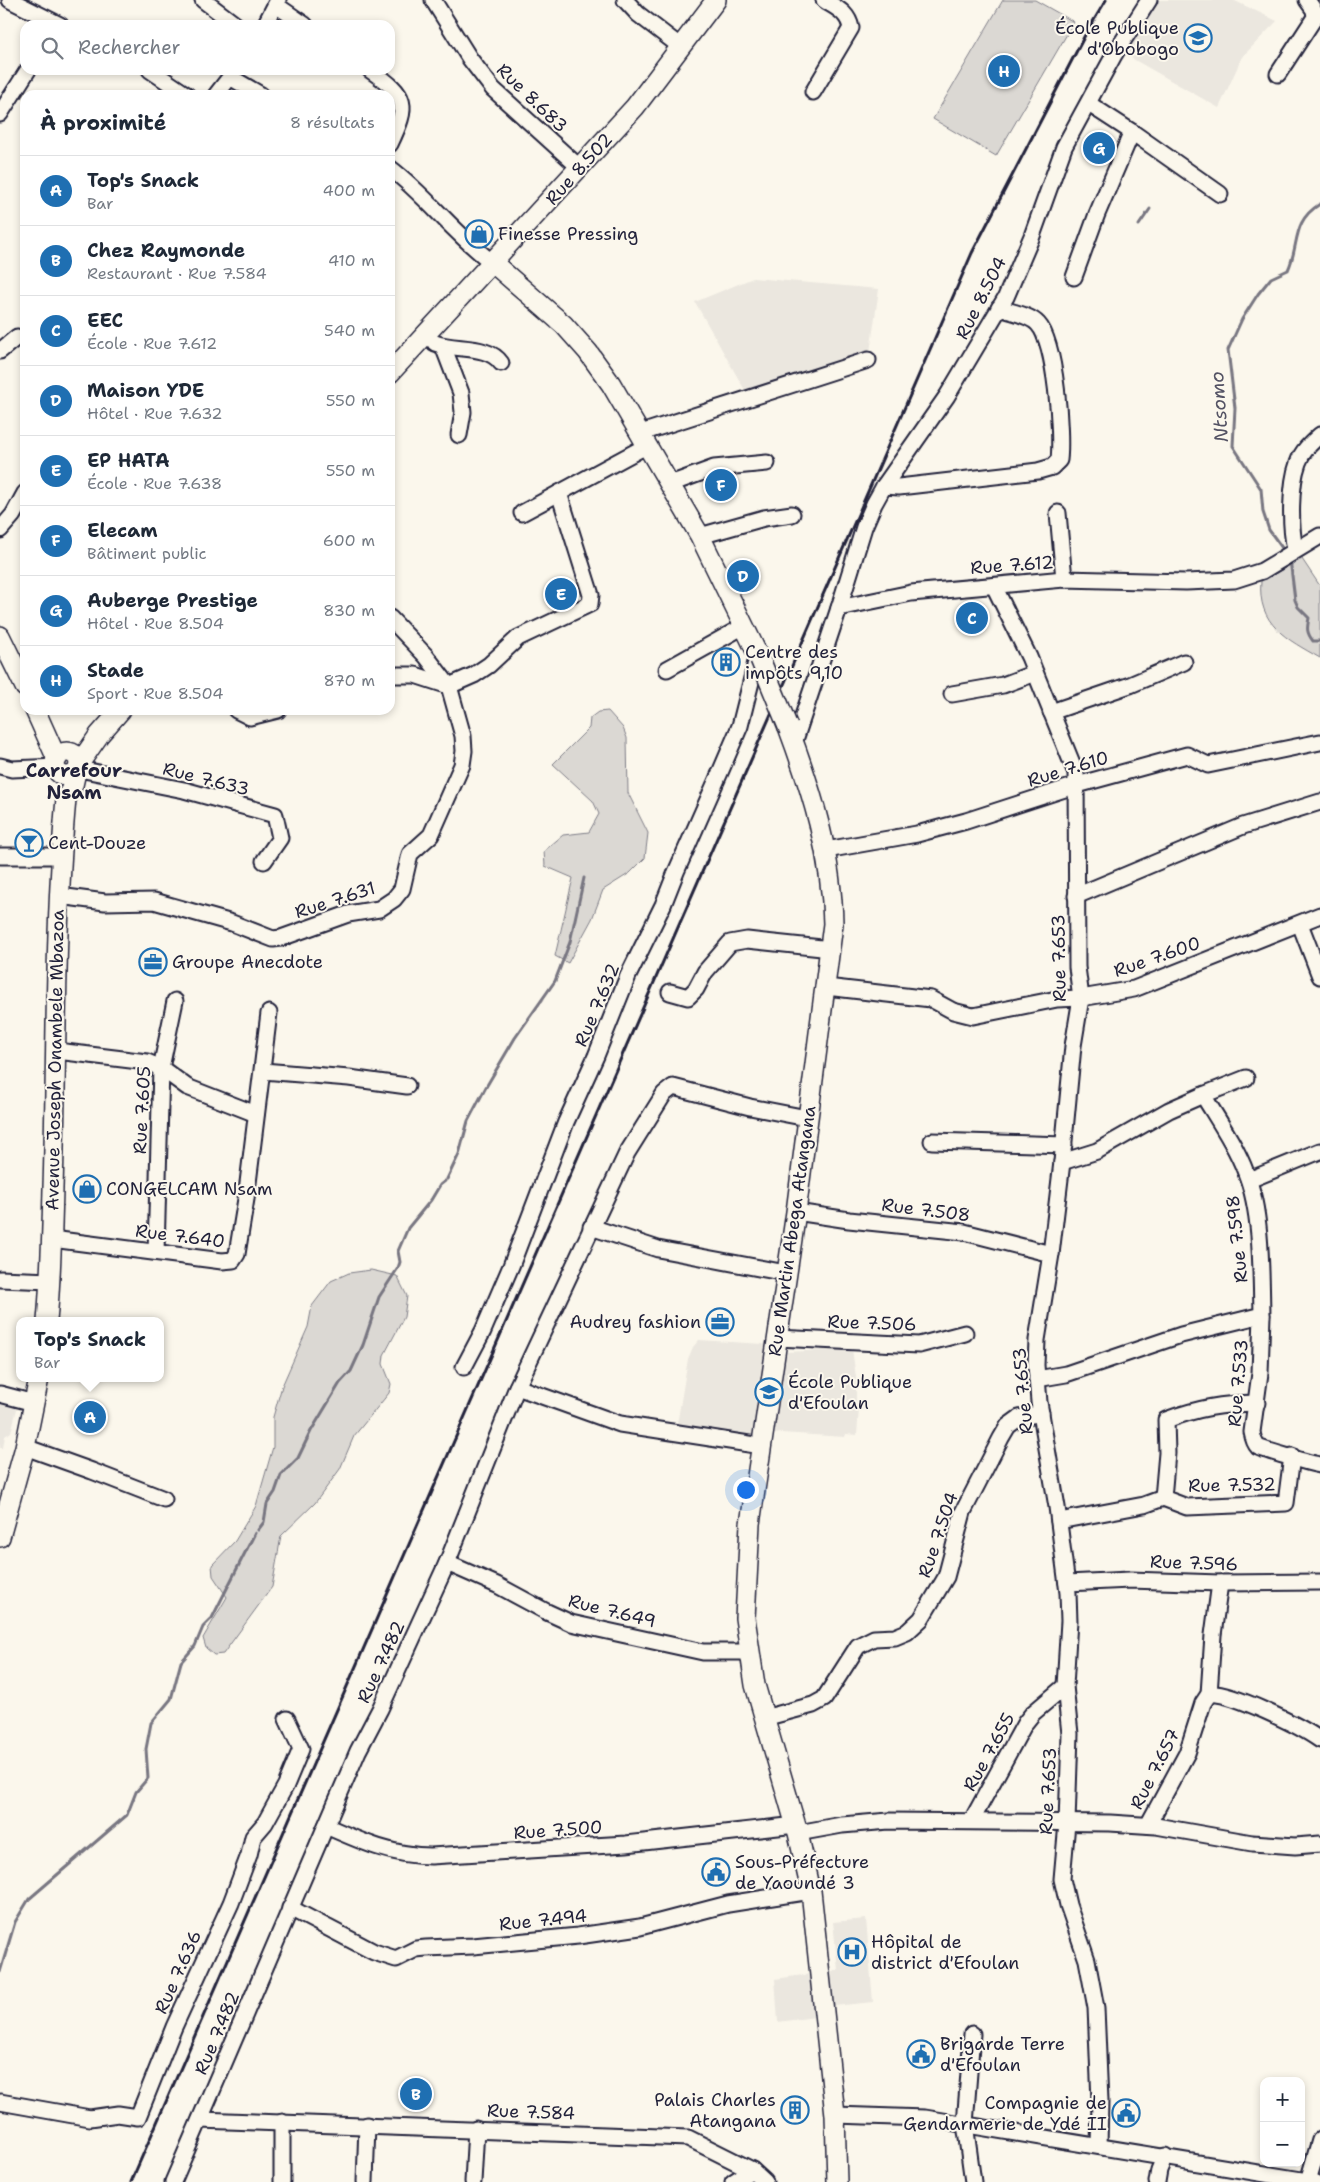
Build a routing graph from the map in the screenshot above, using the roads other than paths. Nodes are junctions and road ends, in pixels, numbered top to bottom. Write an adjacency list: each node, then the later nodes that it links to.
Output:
1 (10, 0): 10 (street)
2 (203, 0): 11 (street)
3 (433, 0): 31 (street, Rue 8.683)
4 (625, 0): 14 (street)
5 (716, 0): 14 (main road, Rue 8.502)
6 (824, 0): 26 (street)
7 (1149, 0): 27 (street, Rue 8.504)
8 (1307, 0): 15 (street)
9 (277, 2): 12 (street); 13 (street)
10 (49, 20)
11 (229, 20)
12 (268, 20)
13 (299, 20)
14 (681, 47): 31 (main road, Rue 8.502)
15 (1278, 74)
16 (25, 75): 28 (street)
17 (157, 75): 21 (street)
18 (231, 75): 22 (street)
19 (236, 75): 23 (street)
20 (377, 75): 24 (street)
21 (180, 90)
22 (220, 90)
23 (255, 90)
24 (394, 90)
25 (395, 91): 30 (street)
26 (813, 92)
27 (1089, 104): 29 (street); 36 (street, Rue 8.504)
28 (0, 114)
29 (1132, 132): 33 (street); 35 (street)
30 (395, 134)
31 (579, 167): 34 (main road, Rue 8.502)
32 (395, 172): 34 (street)
33 (1220, 194)
34 (493, 263): 38 (main road, Rue 8.502); 46 (main road, Rue Martin Abega Atangana)
35 (1074, 277)
36 (999, 308): 49 (street, Rue 8.504); 49 (street)
37 (17, 338): 40 (street)
38 (422, 338): 39 (street); 43 (main road, Rue 8.502)
39 (443, 346): 42 (street); 44 (street)
40 (0, 351)
41 (868, 360): 46 (street)
42 (501, 363)
43 (395, 368)
44 (459, 435)
45 (1320, 435): 58 (street)
46 (644, 439): 48 (main road, Rue Martin Abega Atangana); 50 (street)
47 (767, 463): 48 (street)
48 (670, 484): 56 (main road, Rue Martin Abega Atangana)
49 (884, 486): 61 (street, Rue 8.504)
50 (559, 493): 52 (street); 71 (street)
51 (20, 502): 55 (street)
52 (522, 513)
53 (1058, 513): 59 (street)
54 (792, 514): 56 (street)
55 (0, 530)
56 (700, 536): 63 (main road, Rue Martin Abega Atangana)
57 (1320, 536): 58 (street, Rue 7.612)
58 (1295, 549): 59 (street, Rue 7.612)
59 (1064, 580): 60 (street, Rue 7.612)
60 (994, 586): 61 (street, Rue 7.612); 68 (street, Rue 7.653)
61 (839, 608): 78 (street)
62 (395, 623): 71 (street, Rue 7.631)
63 (744, 626): 65 (main road, Rue Martin Abega Atangana); 67 (street)
64 (0, 636): 70 (main road)
65 (759, 657): 78 (main road, Rue Martin Abega Atangana, bridge); 124 (street, Rue 7.632)
66 (1184, 662): 73 (street)
67 (667, 669)
68 (1035, 673): 72 (street); 73 (street, Rue 7.653)
69 (395, 675): 71 (street)
70 (20, 677)
71 (449, 686): 88 (street, Rue 7.631)
72 (952, 694)
73 (1051, 712): 82 (street, Rue 7.653)
74 (38, 715): 80 (main road)
75 (117, 715): 80 (main road)
76 (246, 715): 77 (street)
77 (258, 715)
78 (791, 735): 84 (main road, Rue Martin Abega Atangana)
79 (1320, 742): 82 (street, Rue 7.610)
80 (68, 764): 81 (street); 86 (main road, Avenue Joseph Onambele Mbazoa); 87 (street, Rue 7.633)
81 (0, 766)
82 (1077, 785): 84 (street, Rue 7.610); 89 (street, Rue 7.653)
83 (1320, 802): 89 (street)
84 (826, 850): 92 (main road, Rue Martin Abega Atangana)
85 (0, 856): 86 (street)
86 (62, 856): 88 (main road, Avenue Joseph Onambele Mbazoa)
87 (264, 861)
88 (59, 896): 99 (main road, Avenue Joseph Onambele Mbazoa)
89 (1076, 896): 96 (street, Rue 7.653)
90 (1320, 916): 91 (street, Rue 7.600)
91 (1300, 924): 93 (street); 96 (street, Rue 7.600)
92 (831, 949): 94 (main road, Rue Martin Abega Atangana); 95 (street)
93 (1320, 976)
94 (826, 987): 96 (street, Rue 7.600); 106 (main road, Rue Martin Abega Atangana)
95 (670, 992)
96 (1080, 998): 108 (street, Rue 7.653)
97 (175, 1001): 100 (street, Rue 7.605)
98 (269, 1013): 101 (street, Rue 7.640)
99 (57, 1051): 100 (street); 114 (main road, Avenue Joseph Onambele Mbazoa)
100 (161, 1068): 105 (street); 115 (street, Rue 7.605)
101 (263, 1071): 103 (street); 105 (street, Rue 7.640)
102 (1246, 1078): 104 (street)
103 (407, 1086)
104 (1203, 1095): 110 (street); 111 (street, Rue 7.598)
105 (256, 1114): 115 (street, Rue 7.640)
106 (807, 1118): 112 (main road, Rue Martin Abega Atangana); 113 (street, Rue 7.482)
107 (932, 1141): 108 (street)
108 (1064, 1145): 110 (street, Rue 7.653)
109 (1320, 1151): 111 (street)
110 (1062, 1162): 116 (street, Rue 7.653)
111 (1249, 1180): 120 (street, Rue 7.598)
112 (796, 1212): 116 (street, Rue 7.508); 117 (main road, Rue Martin Abega Atangana)
113 (591, 1227): 117 (street); 127 (street, Rue 7.482)
114 (52, 1239): 115 (street, Rue 7.640); 119 (main road, Avenue Joseph Onambele Mbazoa)
115 (156, 1252)
116 (1051, 1254): 125 (street, Rue 7.653)
117 (786, 1273): 123 (main road, Rue Martin Abega Atangana)
118 (0, 1279): 119 (street)
119 (51, 1281): 121 (main road, Avenue Joseph Onambele Mbazoa)
120 (1262, 1315): 125 (street); 130 (street, Rue 7.533)
121 (47, 1317)
122 (964, 1333): 123 (street, Rue 7.506)
123 (777, 1338): 132 (main road, Rue Martin Abega Atangana)
124 (464, 1367)
125 (1037, 1380): 131 (street, Rue 7.653)
126 (38, 1382): 129 (main road)
127 (517, 1387): 132 (street); 140 (street, Rue 7.482)
128 (0, 1394): 129 (street)
129 (34, 1403): 133 (main road)
130 (1256, 1403): 134 (street, Rue 7.533); 136 (street)
131 (1041, 1413): 138 (street, Rue 7.653); 148 (street, Rue 7.504)
132 (762, 1446): 144 (main road, Rue Martin Abega Atangana)
133 (25, 1448): 137 (street); 139 (main road)
134 (1292, 1456): 135 (street, Rue 7.533); 136 (street, Rue 7.532)
135 (1320, 1466)
136 (1163, 1498): 138 (street)
137 (164, 1499)
138 (1059, 1521): 142 (street, Rue 7.653)
139 (0, 1537)
140 (447, 1563): 144 (street, Rue 7.649); 153 (street, Rue 7.482)
141 (1320, 1582): 143 (street, Rue 7.596)
142 (1067, 1583): 143 (street, Rue 7.596); 145 (street, Rue 7.653)
143 (1220, 1584): 146 (street, Rue 7.657)
144 (749, 1652): 148 (main road, Rue Martin Abega Atangana)
145 (1065, 1686): 150 (street, Rue 7.655); 151 (street, Rue 7.653)
146 (1209, 1694): 149 (street); 152 (street, Rue 7.657)
147 (287, 1718): 159 (street, Rue 7.636)
148 (764, 1718): 154 (main road, Rue Martin Abega Atangana)
149 (1320, 1740)
150 (972, 1820): 151 (street, Rue 7.500); 154 (street, Rue 7.500)
151 (1067, 1822): 152 (street, Rue 7.500); 167 (street, Rue 7.653)
152 (1148, 1825): 155 (street, Rue 7.500)
153 (326, 1826): 154 (street, Rue 7.500); 157 (street, Rue 7.482)
154 (797, 1829): 156 (main road, Rue Martin Abega Atangana)
155 (1320, 1843)
156 (811, 1891): 157 (street, Rue 7.494); 160 (main road, Rue Martin Abega Atangana)
157 (290, 1908): 161 (street, Rue 7.482)
158 (972, 2034): 163 (street)
159 (0, 2102)
160 (835, 2115): 163 (street); 178 (main road, Rue Martin Abega Atangana)
161 (200, 2120): 162 (street, Rue 7.584); 172 (street, Rue 7.482)
162 (282, 2122): 164 (street, Rue 7.584); 173 (street)
163 (965, 2124): 167 (street); 179 (street)
164 (367, 2125): 165 (street, Rue 7.584); 174 (street)
165 (476, 2129): 169 (street, Rue 7.584); 175 (street)
166 (1320, 2140): 171 (street)
167 (1099, 2146): 168 (street)
168 (1165, 2156): 170 (street); 180 (street)
169 (752, 2170): 176 (street); 177 (street, Rue 7.584)
170 (1279, 2179): 171 (street)
171 (1308, 2181): 181 (street)
172 (173, 2182)
173 (282, 2182)
174 (365, 2182)
175 (473, 2182)
176 (733, 2182)
177 (765, 2182)
178 (837, 2182)
179 (973, 2182)
180 (1157, 2182)
181 (1314, 2182)

